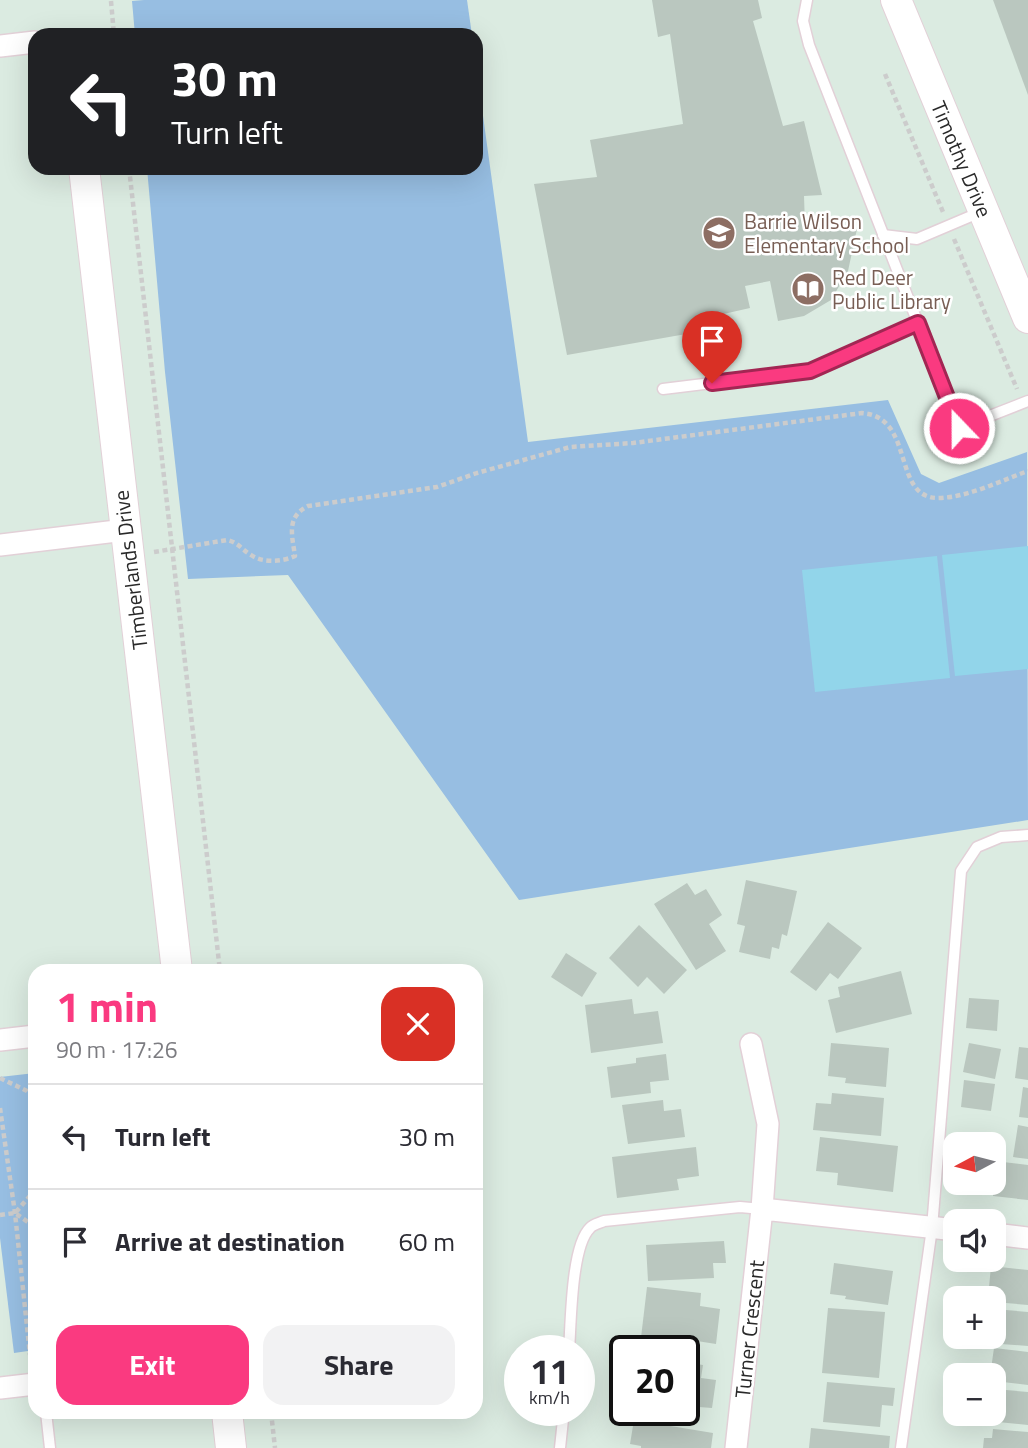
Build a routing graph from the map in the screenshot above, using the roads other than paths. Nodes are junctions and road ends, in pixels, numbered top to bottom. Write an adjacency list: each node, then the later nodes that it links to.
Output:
1 (807, 0): 7 (lane)
2 (896, 0): 6 (street, Timothy Drive)
3 (28, 43): 4 (street)
4 (0, 46)
5 (85, 175): 12 (street, Timberlands Drive)
6 (984, 211): 7 (lane); 8 (street, Timothy Drive)
7 (883, 235): 9 (lane)
8 (1028, 318)
9 (918, 323): 10 (lane); 11 (lane)
10 (663, 389)
11 (1025, 402)
12 (125, 530): 13 (street); 15 (street, Timberlands Drive)
13 (0, 545)
14 (1028, 835): 20 (lane)
15 (176, 964)
16 (28, 1037): 17 (street)
17 (0, 1040)
18 (751, 1044): 19 (street, Turner Crescent)
19 (762, 1209): 20 (street); 24 (lane); 33 (street, Turner Crescent)
20 (932, 1228): 21 (street); 34 (lane)
21 (943, 1229)
22 (1006, 1235): 23 (street)
23 (1028, 1238)
24 (570, 1335)
25 (28, 1385): 26 (street)
26 (0, 1388)
27 (47, 1419): 30 (lane)
28 (228, 1419): 31 (street)
29 (562, 1426): 32 (lane)
30 (50, 1448)
31 (231, 1448)
32 (560, 1448)
33 (736, 1448)
34 (901, 1448)

